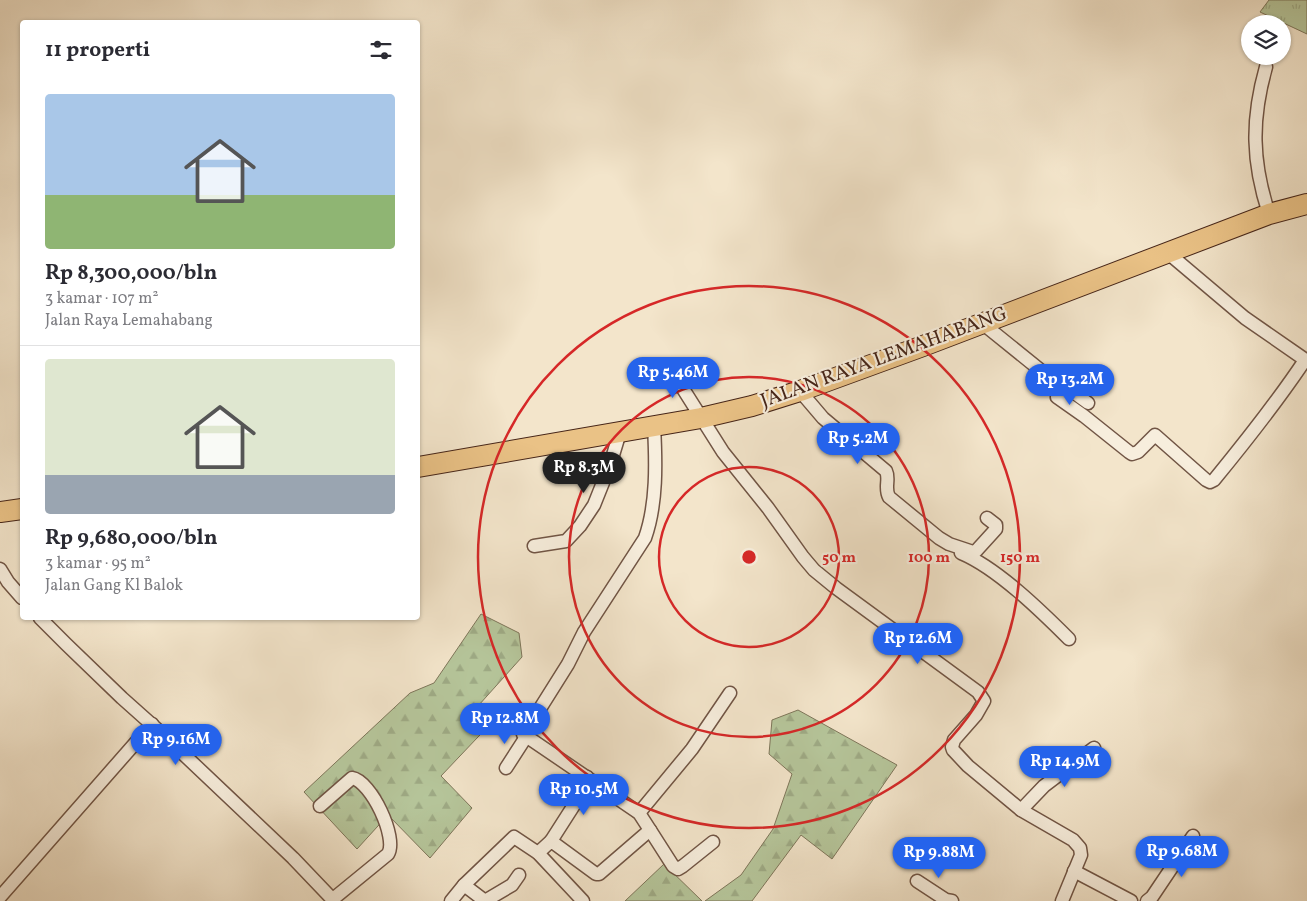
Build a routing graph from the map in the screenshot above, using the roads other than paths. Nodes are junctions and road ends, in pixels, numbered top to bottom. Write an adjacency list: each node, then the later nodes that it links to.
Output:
1 (1266, 67): 3 (street)
2 (1307, 204): 3 (main road, JALAN RAYA LEMAHABANG)
3 (1269, 214): 4 (main road, JALAN RAYA LEMAHABANG)
4 (1168, 253): 5 (main road, JALAN RAYA LEMAHABANG); 6 (street)
5 (982, 323): 8 (street); 9 (main road, JALAN RAYA LEMAHABANG)
6 (1306, 360): 8 (street)
7 (668, 365): 11 (street)
8 (1060, 386): 10 (street)
9 (800, 391): 11 (main road, JALAN RAYA LEMAHABANG); 18 (street)
10 (1088, 403)
11 (701, 418): 12 (main road, JALAN RAYA LEMAHABANG); 31 (street)
12 (654, 426): 13 (main road, JALAN RAYA LEMAHABANG); 26 (street)
13 (620, 432): 14 (main road, JALAN RAYA LEMAHABANG); 19 (street)
14 (420, 467)
15 (20, 509): 16 (main road)
16 (0, 512)
17 (987, 518): 18 (street)
18 (922, 525): 23 (street)
19 (534, 546)
20 (0, 569): 21 (street)
21 (20, 596)
22 (42, 620): 25 (street)
23 (1069, 639)
24 (730, 693): 32 (street)
25 (152, 724): 42 (street); 43 (street)
26 (526, 737): 28 (street); 29 (street)
27 (1094, 748): 31 (street)
28 (506, 768)
29 (587, 777): 32 (street); 35 (street)
30 (320, 806): 43 (street)
31 (1021, 810): 38 (street)
32 (639, 813): 33 (street)
33 (650, 830): 35 (street); 36 (street)
34 (1193, 836): 50 (street)
35 (551, 841): 37 (street)
36 (713, 842)
37 (538, 853): 41 (street); 46 (street)
38 (1074, 871): 48 (street); 49 (street)
39 (519, 875): 45 (street)
40 (917, 881): 47 (street)
41 (464, 885): 44 (street); 45 (street)
42 (0, 897)
43 (334, 900)
44 (451, 901)
45 (485, 901)
46 (583, 901)
47 (952, 901)
48 (1062, 901)
49 (1131, 901)
50 (1147, 901)

